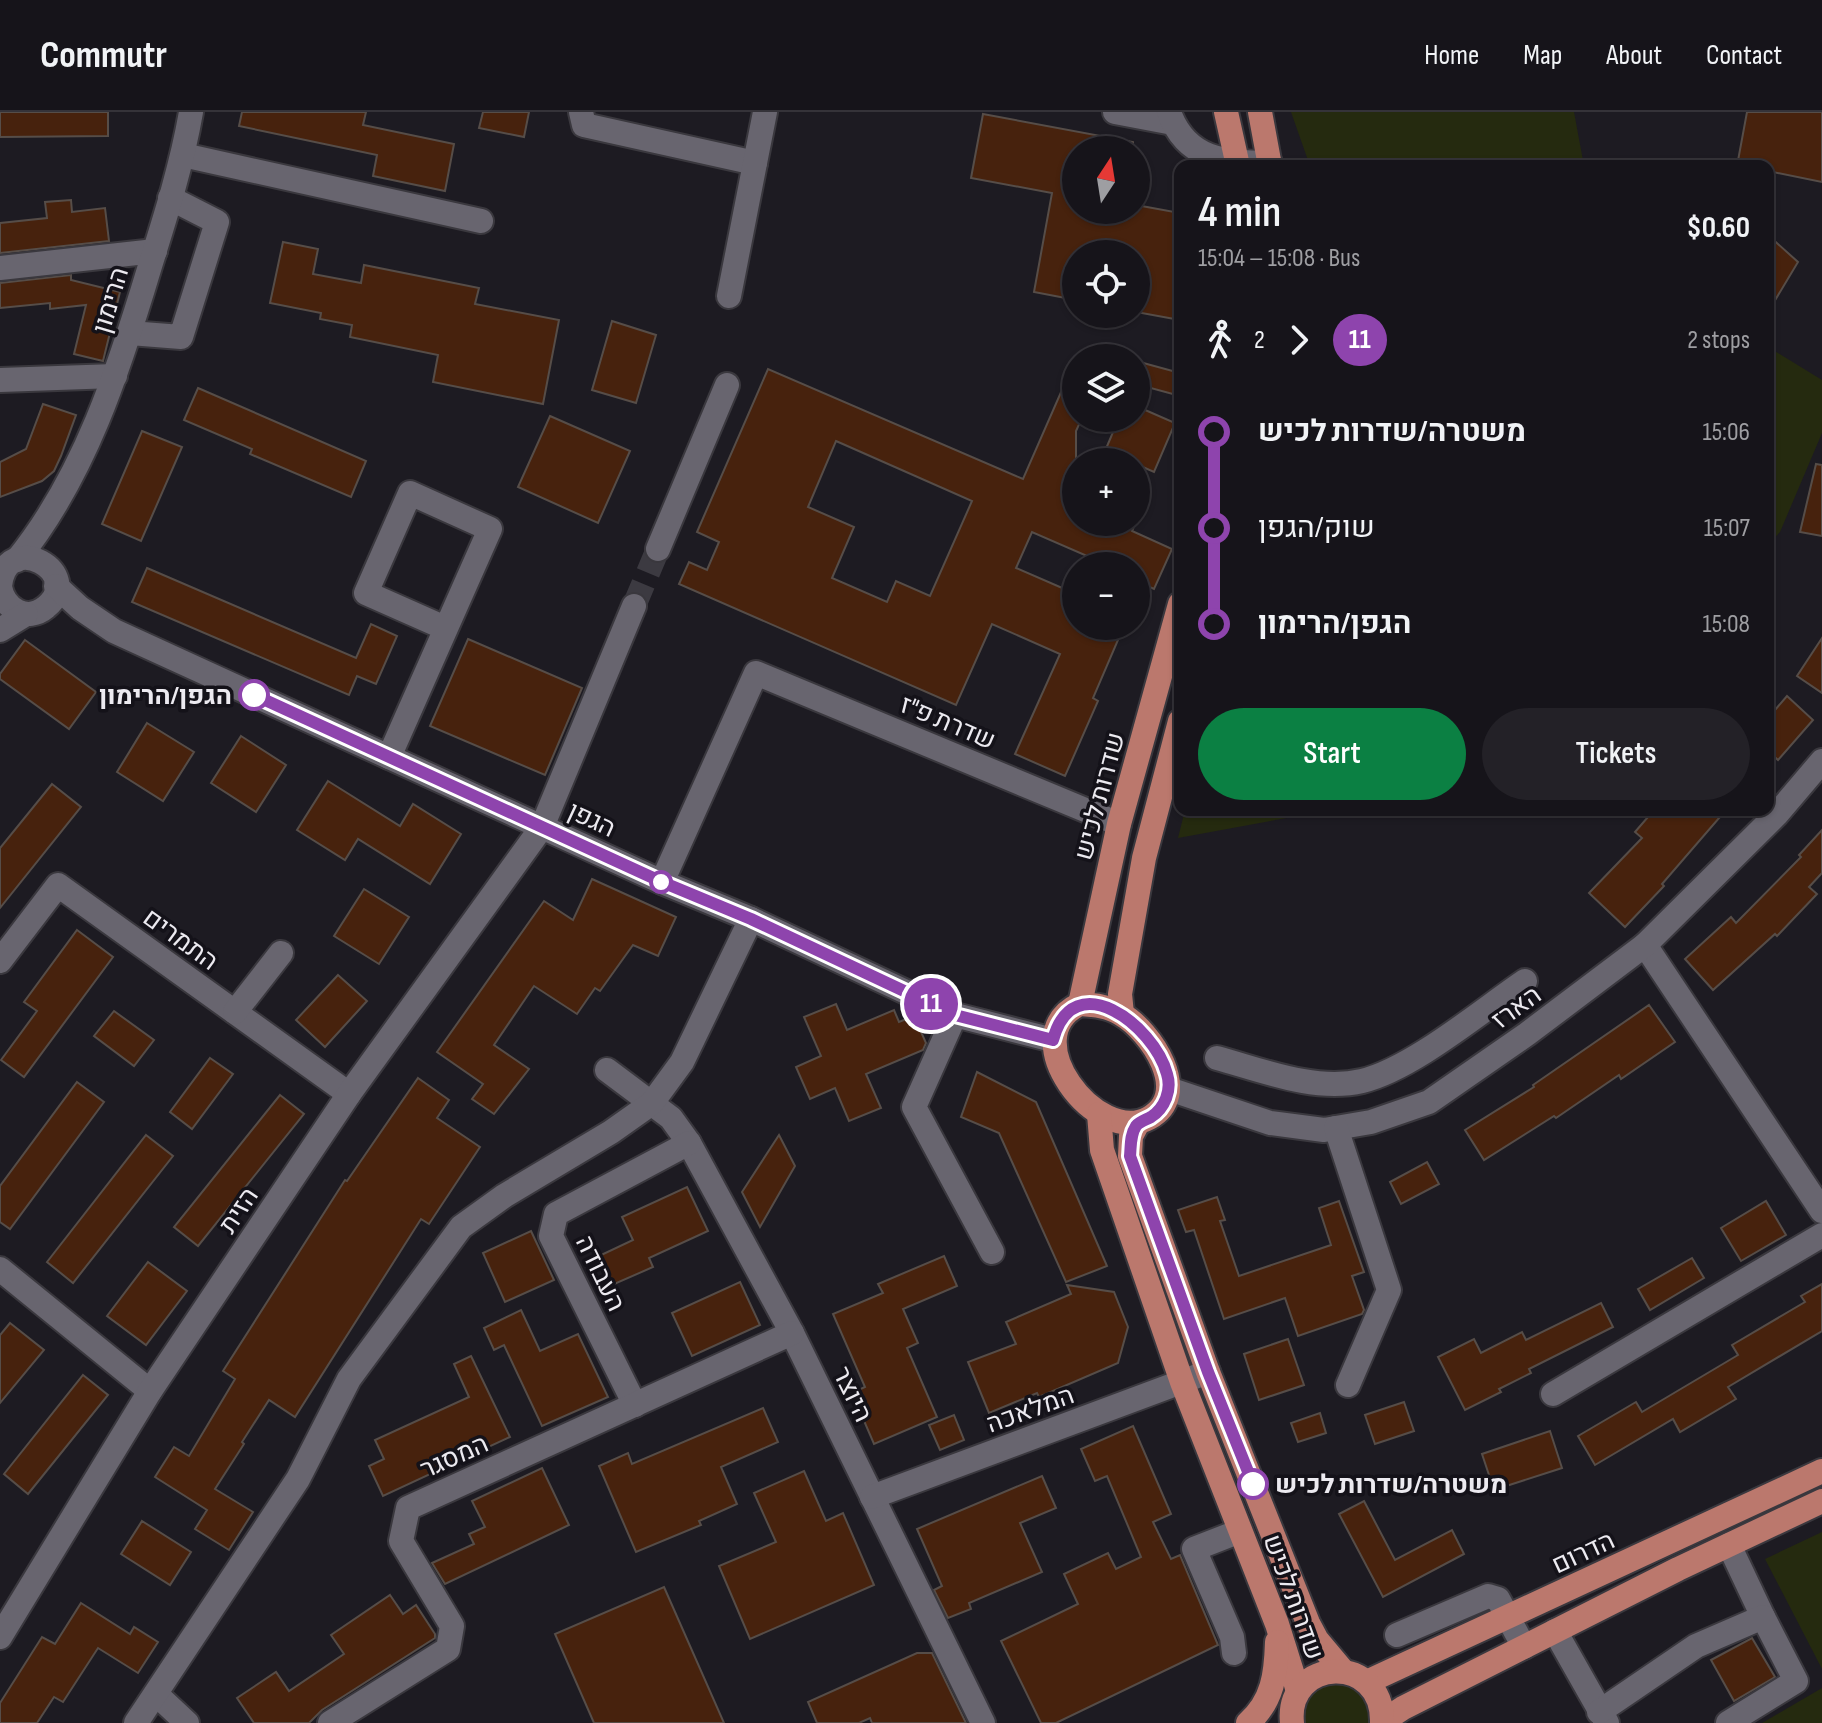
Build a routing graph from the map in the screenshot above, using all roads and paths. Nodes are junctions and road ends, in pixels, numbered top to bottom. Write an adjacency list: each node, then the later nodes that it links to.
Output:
1 (191, 112): 9 (street, הרימון)
2 (765, 112): 13 (street)
3 (1115, 112): 6 (street)
4 (1226, 112): 11 (main road)
5 (1260, 112): 12 (main road)
6 (1171, 117): 10 (street)
7 (583, 118): 8 (street)
8 (628, 123): 13 (street)
9 (183, 155): 14 (street, הרימון); 15 (street)
10 (1219, 160)
11 (1237, 160)
12 (1269, 160)
13 (755, 163): 18 (street)
14 (170, 198): 16 (street, הרימון); 19 (street)
15 (481, 221)
16 (155, 251): 17 (street); 19 (street, הרימון)
17 (0, 268)
18 (729, 296)
19 (130, 333): 20 (street, הרימון)
20 (115, 376): 21 (street); 23 (street, הרימון)
21 (0, 380)
22 (727, 385): 24 (street)
23 (62, 498): 25 (street, הרימון); 26 (street, הרימון)
24 (658, 549)
25 (17, 560): 26 (street); 27 (street)
26 (54, 578): 29 (street); 33 (street, הגפן)
27 (0, 584): 29 (street)
28 (634, 606): 38 (street, הזית)
29 (33, 613): 32 (street); 33 (street, הגפן)
30 (1174, 626): 37 (main road, שדרות לכיש)
31 (445, 628): 31 (street); 35 (street)
32 (0, 630)
33 (114, 631): 35 (street, הגפן)
34 (1174, 744): 47 (main road)
35 (389, 757): 38 (street, הגפן)
36 (1822, 761): 41 (street, הארז)
37 (1119, 824): 39 (street, שדרת פ"ז); 45 (main road, שדרות לכיש)
38 (542, 827): 39 (street, הגפן); 54 (street, הזית)
39 (662, 882): 40 (street, הגפן)
40 (751, 919): 48 (street, הגפן); 55 (street)
41 (1645, 945): 57 (street, הארז); 61 (street)
42 (281, 953): 46 (street)
43 (0, 961): 46 (street, התמרים)
44 (1525, 981): 52 (street)
45 (1080, 1004): 47 (main road); 49 (main road)
46 (235, 1012): 54 (street, התמרים)
47 (1122, 1014): 53 (main road)
48 (955, 1015): 49 (street, הגפן); 63 (street)
49 (1053, 1040): 56 (main road)
50 (1217, 1058): 52 (street)
51 (607, 1070): 55 (street, היוצר)
52 (1360, 1082): 57 (street)
53 (1169, 1089): 58 (main road); 59 (street, הארז)
54 (349, 1094): 69 (street, הזית)
55 (652, 1103): 60 (street, היוצר); 88 (street)
56 (1099, 1114): 58 (main road); 67 (main road, שדרות לכיש)
57 (1371, 1122): 59 (street, הארז)
58 (1138, 1123): 66 (main road, שדרות לכיש)
59 (1336, 1128): 68 (street)
60 (689, 1143): 65 (street, היוצר); 71 (street, העבודה)
61 (1822, 1211)
62 (1822, 1235): 70 (street)
63 (992, 1252)
64 (0, 1269): 69 (street)
65 (792, 1333): 71 (street, המסגר); 73 (street, היוצר)
66 (1208, 1372): 67 (street, המלאכה); 85 (main road, שדרות לכיש)
67 (1182, 1382): 73 (street, המלאכה); 75 (main road, שדרות לכיש)
68 (1348, 1385)
69 (150, 1391): 82 (street, הזית)
70 (1553, 1394)
71 (635, 1405): 93 (street, המסגר)
72 (1822, 1471): 78 (main road, הדרום)
73 (872, 1497): 94 (street, היוצר)
74 (1822, 1501): 76 (main road)
75 (1240, 1531): 79 (main road, שדרות לכיש); 84 (street)
76 (1729, 1545): 77 (street); 80 (main road)
77 (1763, 1617): 89 (street); 97 (street)
78 (1508, 1618): 81 (street); 83 (street); 86 (main road, הדרום)
79 (1277, 1624): 87 (main road, שדרות לכיש); 95 (main road)
80 (1555, 1631): 83 (main road); 89 (street)
81 (1397, 1635)
82 (0, 1637)
83 (1524, 1647): 96 (main road)
84 (1234, 1653)
85 (1343, 1671): 86 (main road); 87 (main road)
86 (1367, 1682): 96 (main road)
87 (1298, 1691): 90 (main road)
88 (156, 1694): 91 (street); 92 (street)
89 (1603, 1718)
90 (1289, 1722)
91 (136, 1723)
92 (187, 1723)
93 (330, 1723)
94 (983, 1723)
95 (1248, 1723)
96 (1382, 1723)
97 (1728, 1723)

